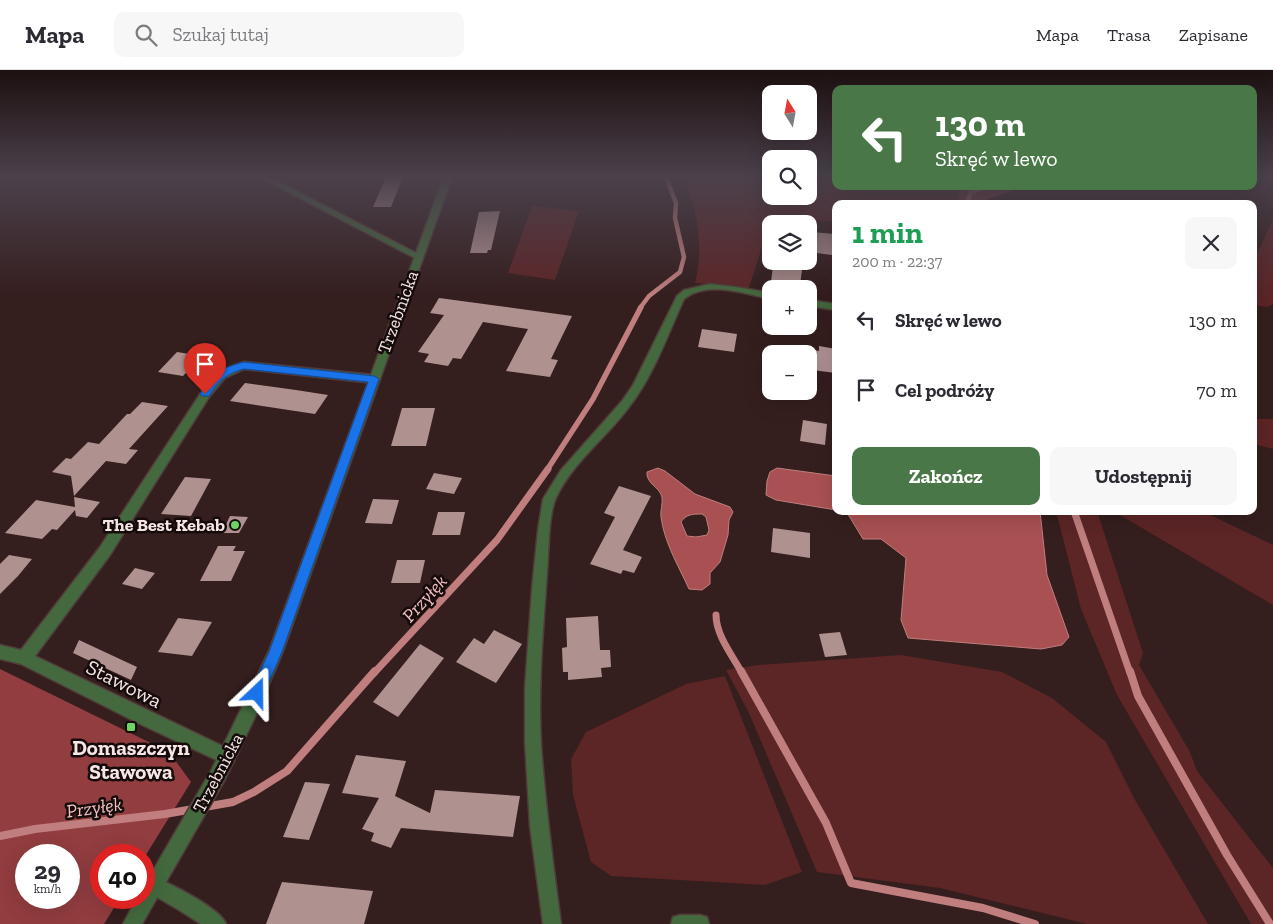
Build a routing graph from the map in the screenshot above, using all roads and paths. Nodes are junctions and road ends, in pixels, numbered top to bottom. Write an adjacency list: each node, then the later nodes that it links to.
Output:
1 (341, 217): 3 (street)
2 (433, 217): 3 (street, Trzebnicka)
3 (418, 256): 7 (street, Trzebnicka)
4 (762, 295): 16 (street)
5 (817, 303): 6 (street)
6 (832, 306)
7 (374, 379): 9 (street); 10 (street, Trzebnicka)
8 (0, 652): 9 (street, Stawowa)
9 (24, 658): 10 (street, Stawowa)
10 (227, 756): 11 (street, Trzebnicka)
11 (155, 884)
12 (155, 887): 15 (street)
13 (141, 909): 14 (street, Trzebnicka)
14 (132, 924)
15 (217, 924)
16 (552, 924)
17 (680, 924): 18 (street)
18 (700, 924)

